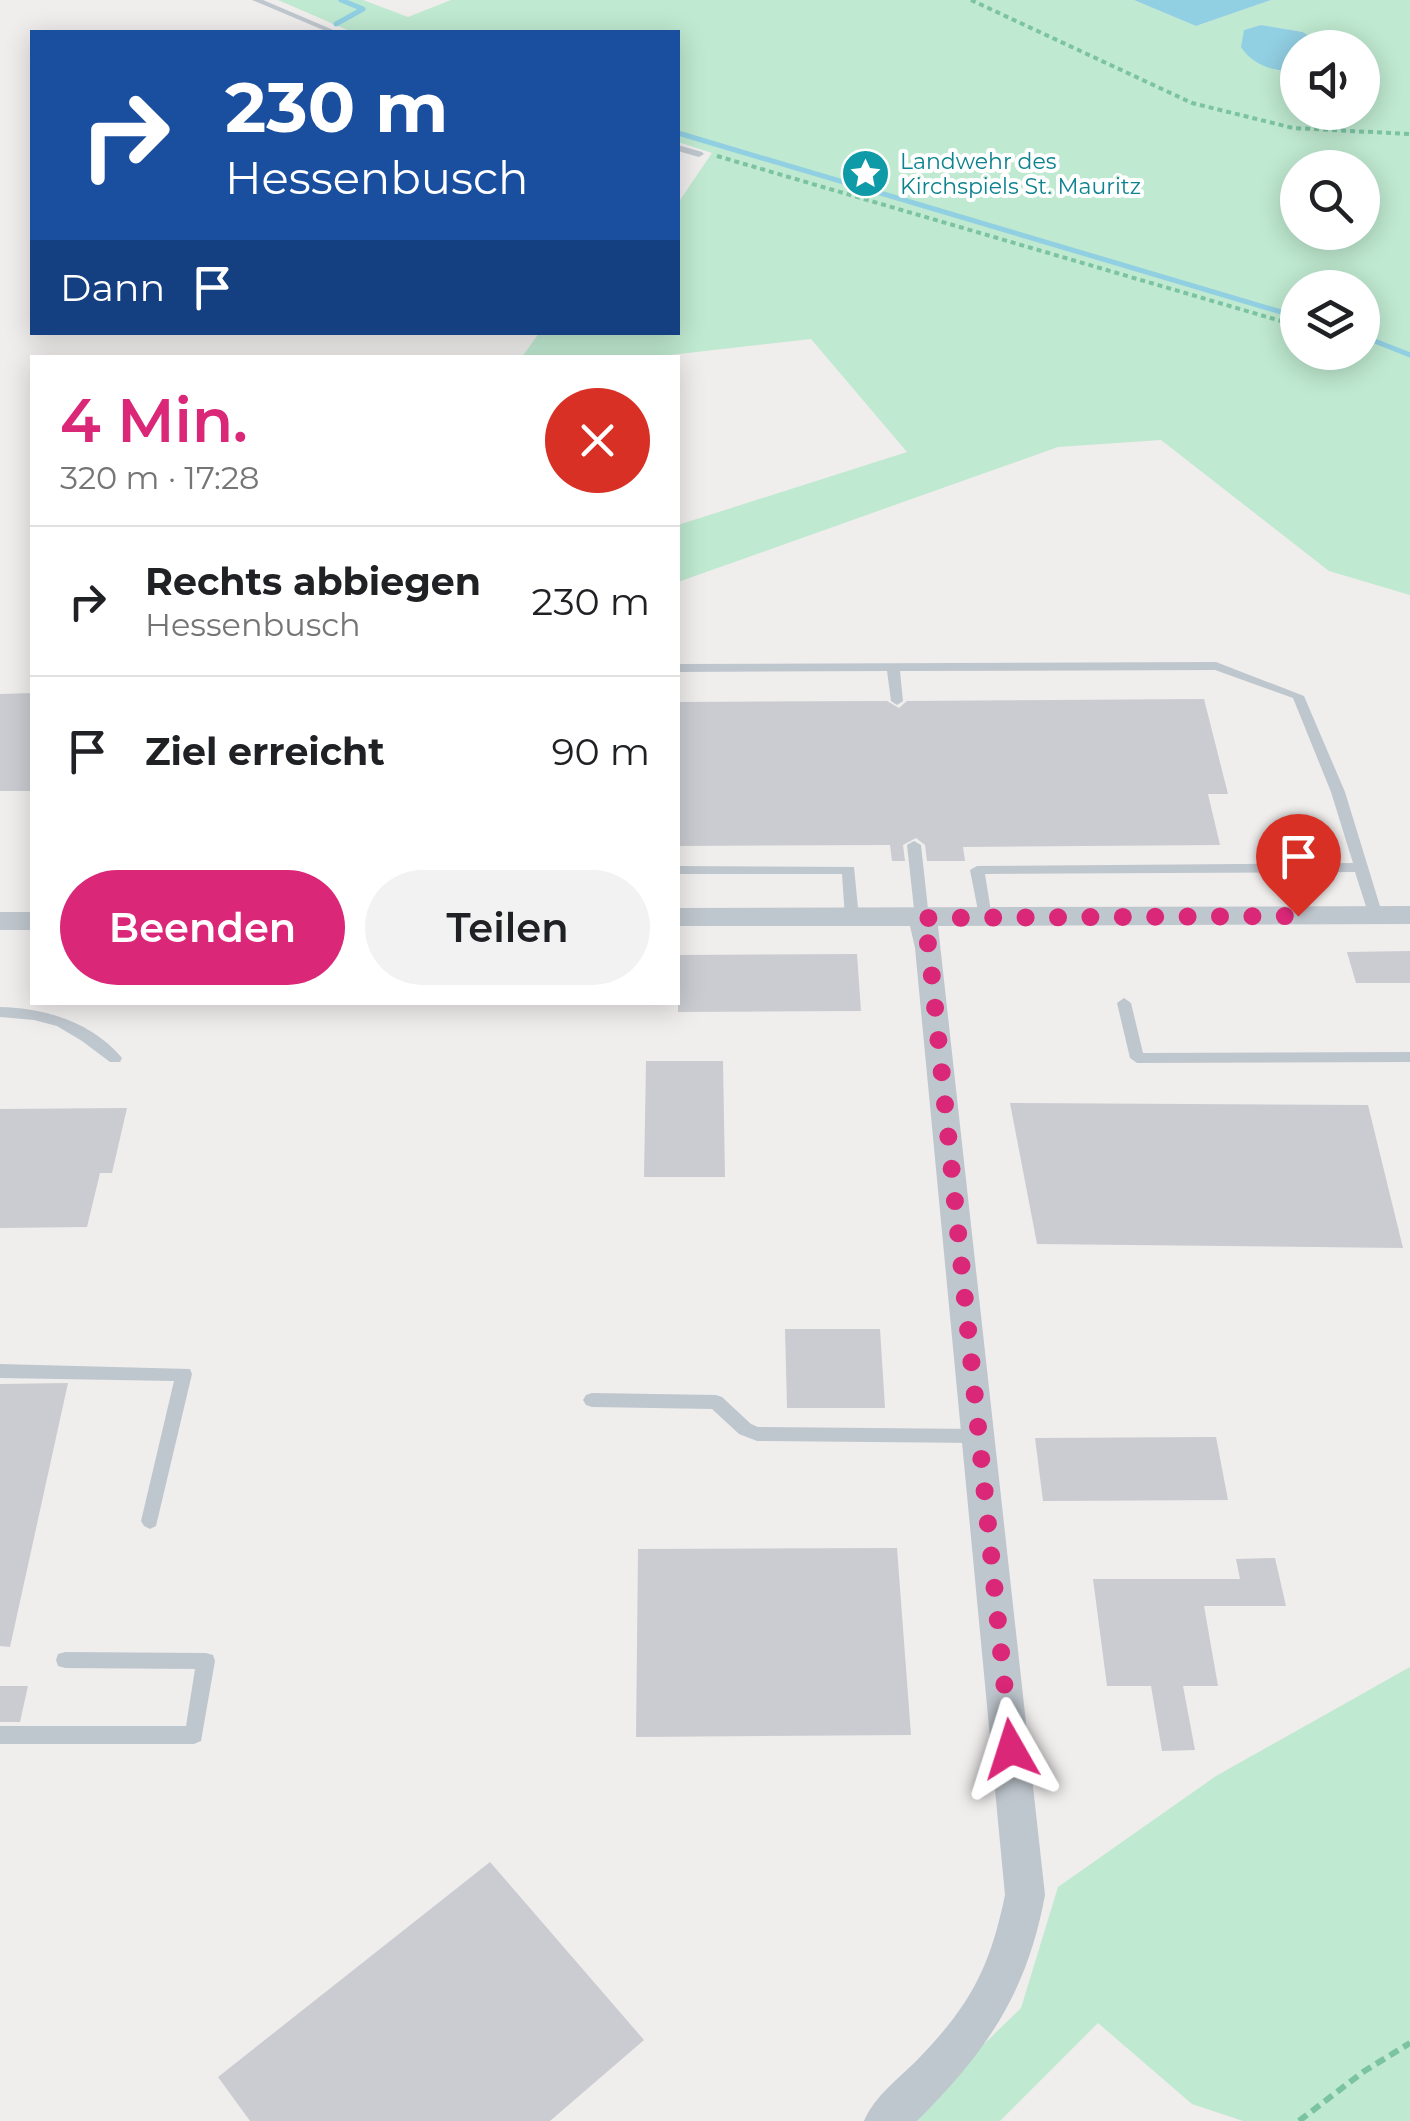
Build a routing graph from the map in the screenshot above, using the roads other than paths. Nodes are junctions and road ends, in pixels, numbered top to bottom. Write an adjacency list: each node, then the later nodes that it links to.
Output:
1 (256, 0): 2 (lane)
2 (329, 30)
3 (680, 149): 4 (lane)
4 (699, 154)
5 (680, 668): 6 (lane)
6 (893, 669): 7 (lane); 9 (lane)
7 (896, 701)
8 (914, 844): 15 (lane)
9 (1360, 868): 11 (lane); 16 (lane)
10 (680, 870): 14 (lane)
11 (1376, 916): 12 (street); 16 (street)
12 (1410, 916)
13 (680, 918): 14 (street)
14 (852, 918): 15 (street)
15 (922, 918): 16 (street); 25 (street)
16 (985, 918)
17 (0, 921): 18 (street)
18 (30, 921)
19 (1124, 1003): 21 (lane)
20 (0, 1012): 22 (lane)
21 (1410, 1057)
22 (115, 1058)
23 (0, 1371): 26 (lane)
24 (592, 1400): 25 (lane)
25 (979, 1436): 29 (street)
26 (150, 1521)
27 (64, 1660): 28 (lane)
28 (0, 1735)
29 (886, 2121)

